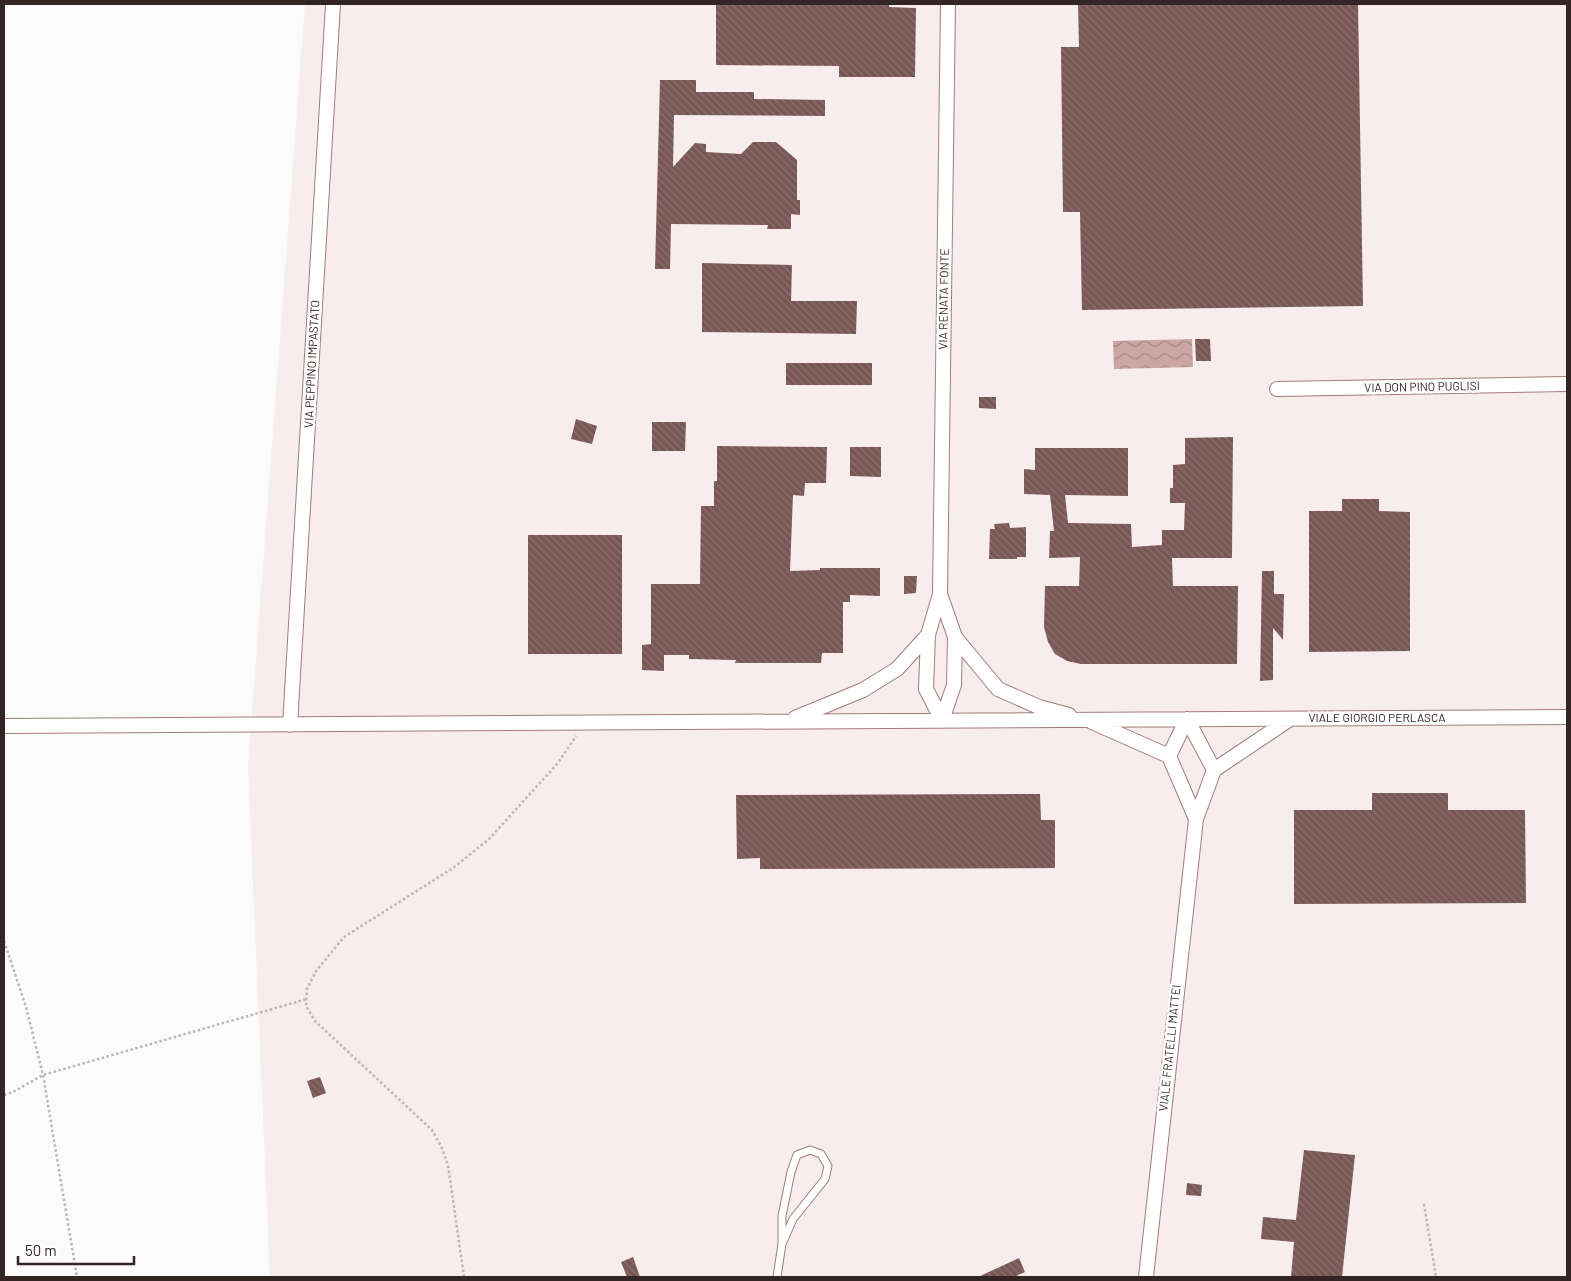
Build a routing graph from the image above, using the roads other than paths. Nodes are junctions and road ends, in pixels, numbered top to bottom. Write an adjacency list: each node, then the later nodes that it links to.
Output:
1 (333, 4): 14 (street, VIA PEPPINO IMPASTATO)
2 (948, 4): 5 (street, VIA RENATA FONTE)
3 (1567, 384): 4 (street, VIA DON PINO PUGLISI)
4 (1277, 389)
5 (940, 594): 6 (street, VIA RENATA FONTE); 7 (street, VIA RENATA FONTE)
6 (928, 635): 11 (street, VIA RENATA FONTE); 13 (street, VIA RENATA FONTE)
7 (955, 637): 11 (street, VIA RENATA FONTE); 12 (street, VIA RENATA FONTE)
8 (1567, 717): 10 (street, VIALE GIORGIO PERLASCA)
9 (1187, 719): 10 (street, VIALE GIORGIO PERLASCA); 12 (street, VIALE GIORGIO PERLASCA); 16 (street); 17 (street)
10 (1290, 719): 17 (street)
11 (942, 720): 12 (street); 13 (street)
12 (1088, 720): 16 (street)
13 (787, 721): 14 (street)
14 (290, 725): 15 (street)
15 (4, 726)
16 (1169, 756): 18 (street, VIALE FRATELLI MATTEI)
17 (1214, 770): 18 (street, VIALE FRATELLI MATTEI)
18 (1196, 819): 21 (street, VIALE FRATELLI MATTEI)
19 (782, 1244): 19 (lane); 20 (lane)
20 (777, 1277)
21 (1146, 1277)

